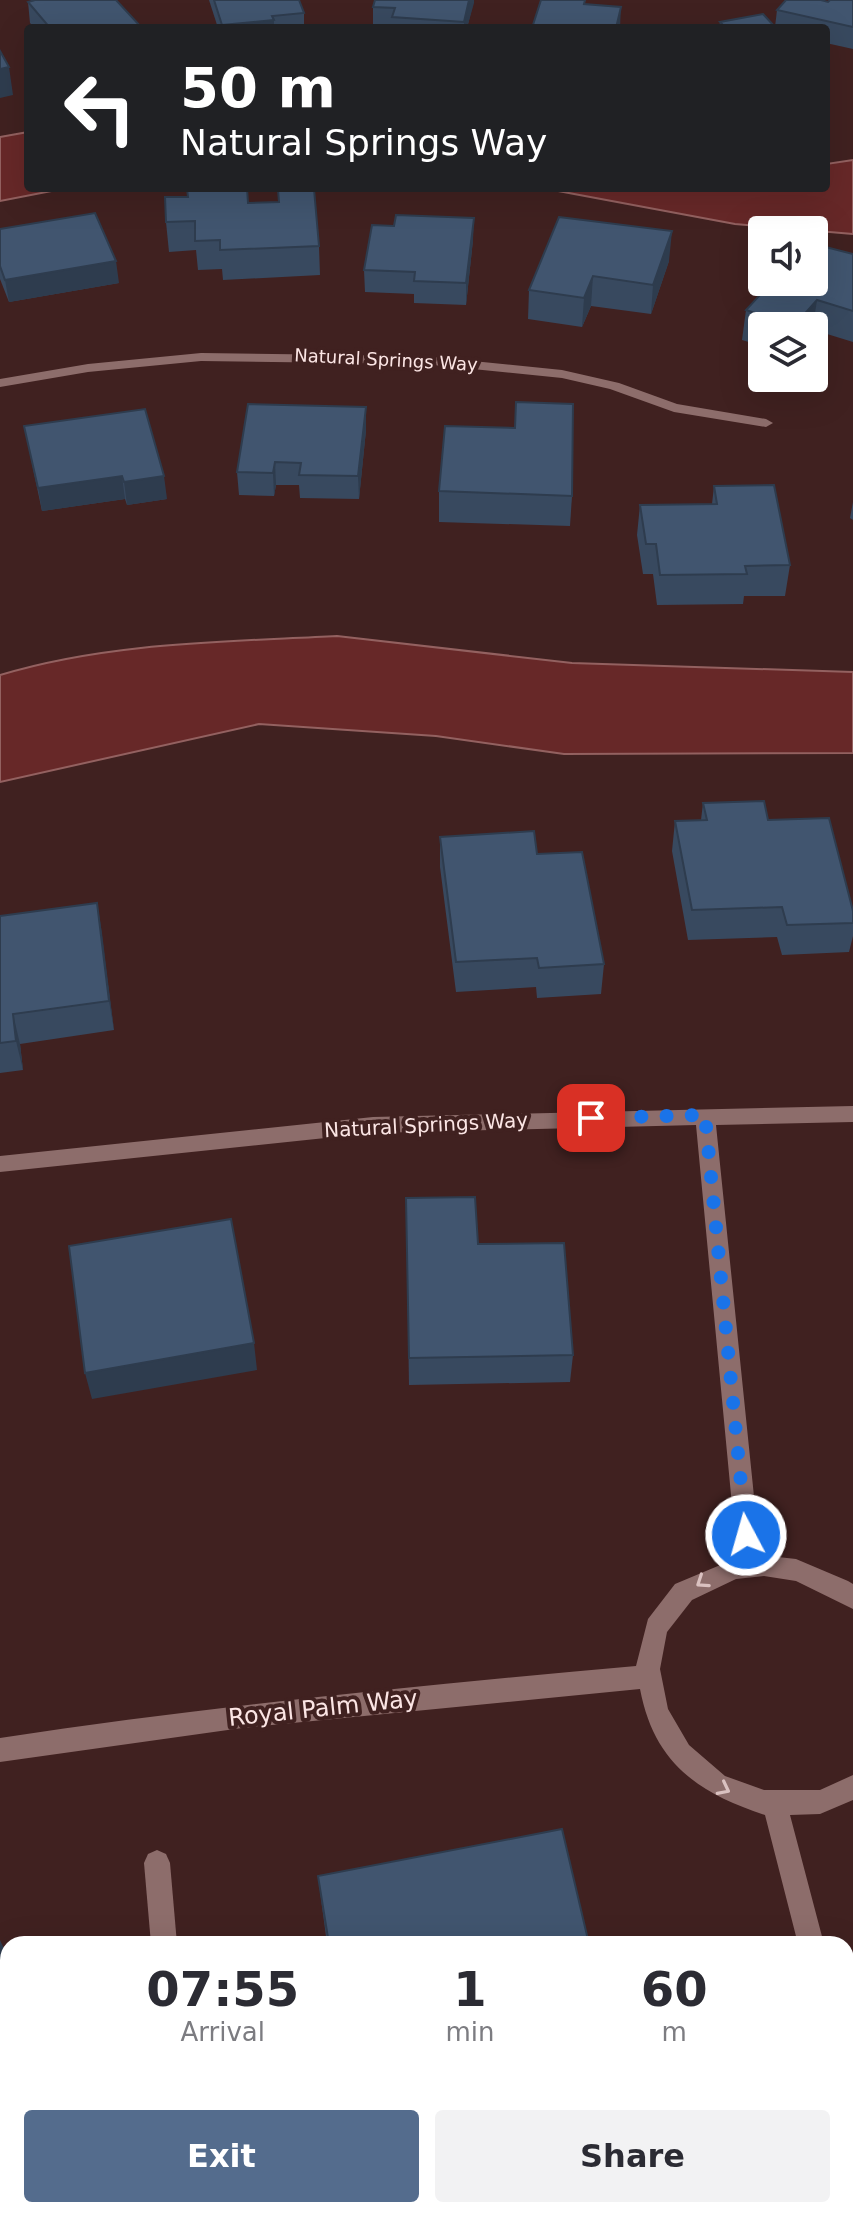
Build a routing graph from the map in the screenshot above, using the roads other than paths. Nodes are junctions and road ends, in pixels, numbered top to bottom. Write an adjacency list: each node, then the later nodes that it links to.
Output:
1 (0, 383): 2 (street, Natural Springs Way)
2 (766, 423)
3 (853, 1114): 4 (street, Natural Springs Way)
4 (705, 1115): 5 (street, Natural Springs Way); 6 (street)
5 (0, 1164)
6 (749, 1565): 7 (street); 8 (street, one-way to 8)
7 (853, 1598)
8 (647, 1677): 9 (street, Royal Palm Way); 11 (street, one-way to 11)
9 (0, 1750)
10 (853, 1787): 11 (street)
11 (775, 1805): 14 (street)
12 (157, 1863): 13 (street)
13 (163, 1936)
14 (809, 1936)

